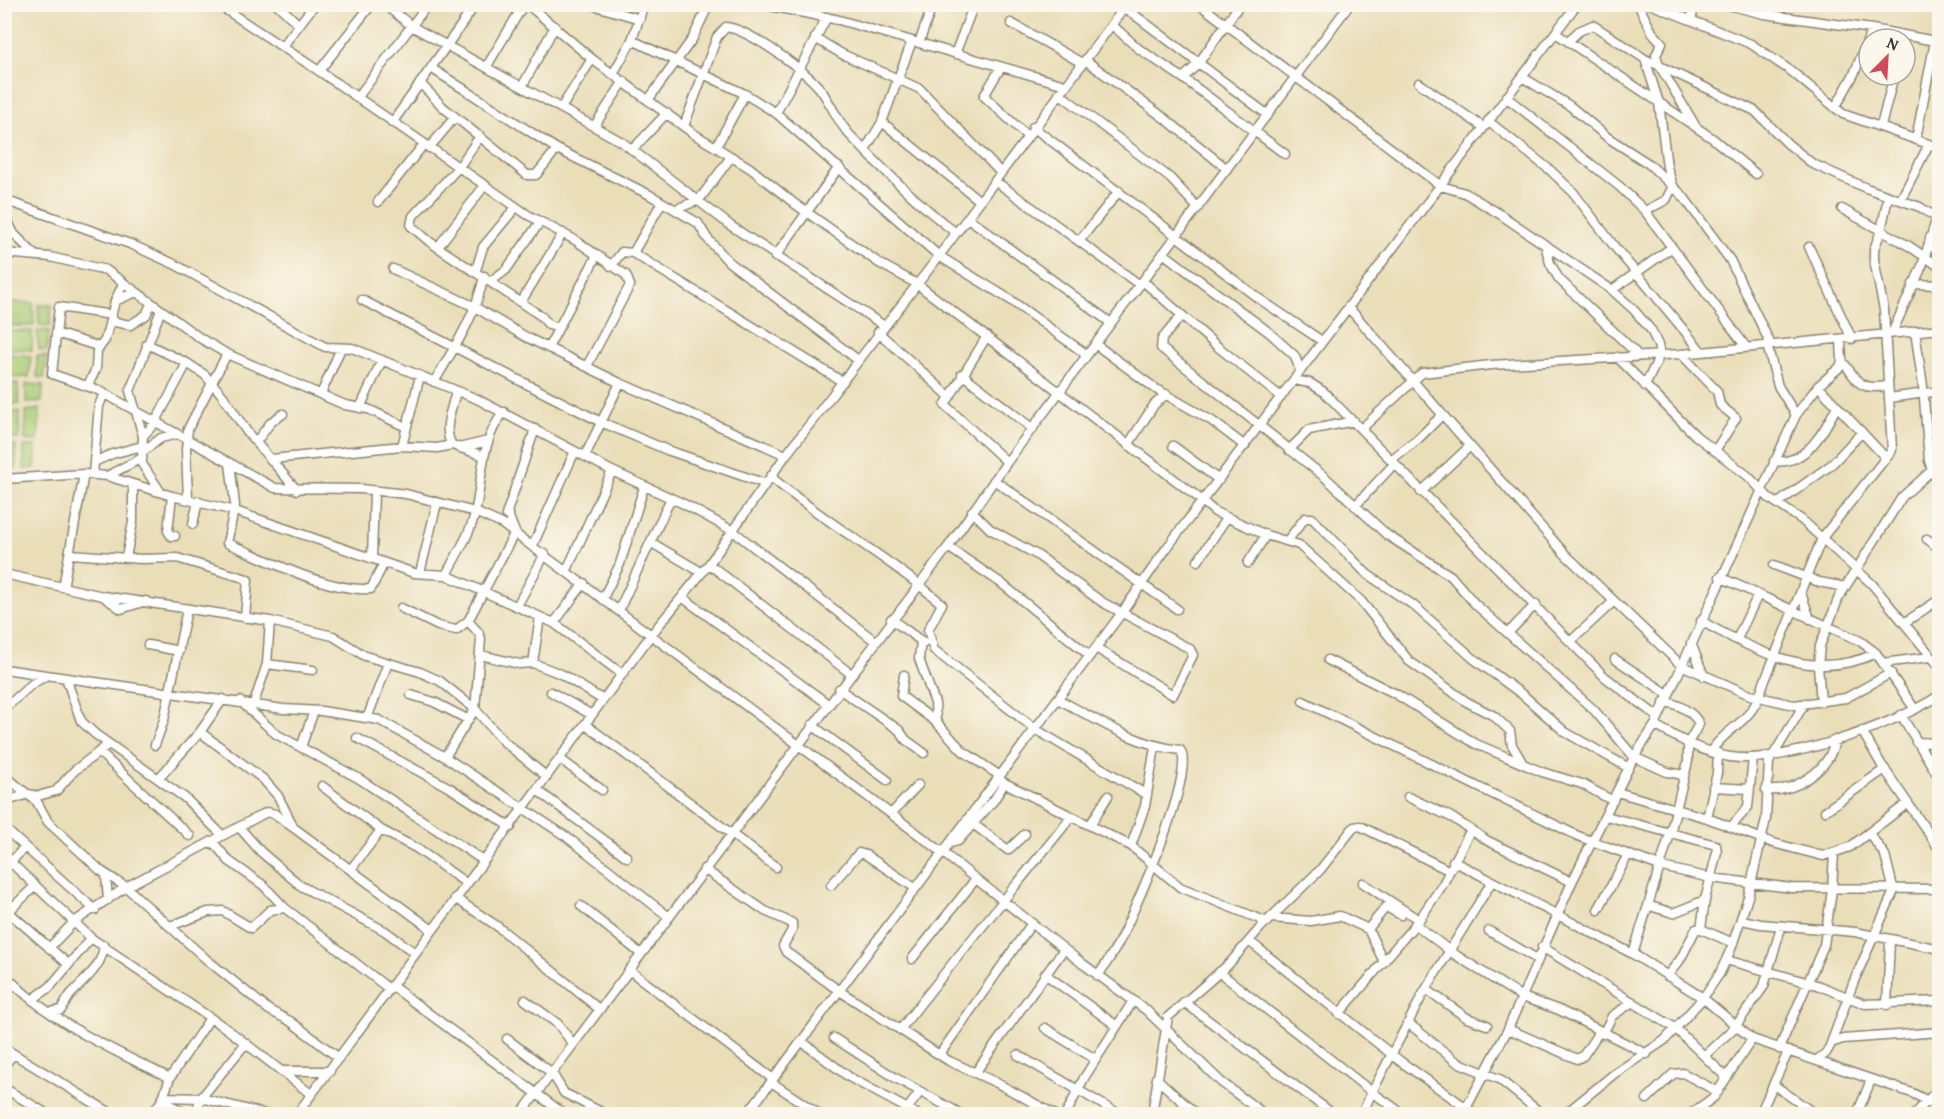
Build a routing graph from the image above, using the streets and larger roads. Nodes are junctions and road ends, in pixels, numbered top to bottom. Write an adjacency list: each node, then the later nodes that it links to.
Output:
1 (217, 4): 45 (street)
2 (315, 4): 31 (street)
3 (372, 4): 58 (street)
4 (384, 4): 35 (street)
5 (428, 4): 35 (street)
6 (476, 4): 44 (street)
7 (526, 4): 34 (street); 53 (street)
8 (589, 4): 28 (street)
9 (644, 4): 28 (street)
10 (709, 4): 49 (street)
11 (760, 4): 24 (street)
12 (820, 4): 26 (street)
13 (933, 4): 41 (street)
14 (974, 4): 46 (street)
15 (1199, 4): 33 (street)
16 (1240, 4): 33 (street)
17 (1350, 4): 63 (street)
18 (1576, 4): 37 (street)
19 (1638, 4): 52 (street)
20 (1650, 4): 29 (street)
21 (1695, 4): 29 (street)
22 (1724, 4): 36 (street)
23 (278, 5): 31 (street)
24 (788, 6): 26 (street)
25 (1125, 6): 32 (street); 51 (street)
26 (815, 14): 27 (street)
27 (827, 17): 38 (street); 41 (street)
28 (640, 19): 40 (street)
29 (1691, 20): 78 (street)
30 (1011, 23): 50 (street)
31 (299, 25): 45 (street)
32 (1113, 25): 50 (street); 62 (street)
33 (1226, 25): 51 (street); 63 (street)
34 (555, 26): 48 (street); 69 (street)
35 (413, 27): 44 (street); 74 (street)
36 (1858, 27)
37 (1557, 34): 42 (street); 61 (street)
38 (815, 38): 57 (street); 64 (street)
39 (1917, 39): 43 (street)
40 (632, 40): 49 (street); 59 (street)
41 (916, 42): 46 (street); 64 (street)
42 (1568, 42): 47 (street); 76 (street)
43 (1937, 42): 94 (street)
44 (448, 46): 53 (street); 56 (street)
45 (282, 47): 58 (street)
46 (955, 54): 55 (street)
47 (1645, 58): 52 (street); 76 (street)
48 (592, 59): 59 (street); 77 (street)
49 (678, 60): 60 (street); 75 (street)
50 (1083, 62): 68 (street); 106 (street)
51 (1198, 64): 62 (street); 81 (street)
52 (1659, 64): 90 (street); 114 (street)
53 (487, 66): 69 (street)
54 (1857, 66): 78 (street)
55 (1001, 67): 68 (street); 93 (street)
56 (431, 68): 66 (street); 99 (street)
57 (798, 70): 60 (street); 80 (street); 101 (street)
58 (319, 71): 74 (street)
59 (614, 74): 65 (street)
60 (704, 74): 72 (street); 87 (street)
61 (1521, 77): 73 (street); 112 (street)
62 (1183, 78): 91 (street)
63 (1295, 78): 81 (street); 111 (street)
64 (896, 80): 83 (street); 107 (street)
65 (624, 81): 75 (street); 86 (street)
66 (420, 83): 82 (street); 84 (street)
67 (1419, 83): 85 (street)
68 (1065, 84): 71 (street)
69 (523, 85): 77 (street)
70 (1891, 87): 88 (street)
71 (1059, 93): 89 (street); 122 (street)
72 (745, 94): 80 (street); 97 (street)
73 (1506, 97): 85 (street); 126 (street)
74 (357, 98): 84 (street)
75 (649, 99): 79 (street)
76 (1659, 103): 90 (street); 112 (street)
77 (561, 108): 86 (street)
78 (1835, 108): 88 (street)
79 (667, 113): 87 (street); 100 (street)
80 (776, 113): 105 (street)
81 (1268, 115): 91 (street)
82 (455, 117): 92 (street); 96 (street)
83 (882, 122): 101 (street); 118 (street)
84 (392, 123): 96 (street)
85 (1486, 124): 111 (street); 155 (street)
86 (595, 125): 100 (street)
87 (684, 126): 97 (street)
88 (1881, 126): 94 (street)
89 (1033, 127): 93 (street); 113 (street)
90 (1696, 127): 108 (street)
91 (1254, 132): 102 (street); 106 (street)
92 (480, 136): 99 (street); 104 (street)
93 (1027, 136): 107 (street)
94 (1916, 139): 95 (street)
95 (1929, 144): 98 (street); 115 (street)
96 (426, 146): 104 (street); 119 (street)
97 (716, 147): 103 (street)
98 (1940, 148)
99 (557, 149): 120 (street)
100 (633, 149): 117 (street)
101 (865, 150): 134 (street)
102 (1285, 154)
103 (731, 157): 117 (street); 127 (street)
104 (459, 167): 110 (street); 139 (street)
105 (838, 167): 127 (street); 147 (street)
106 (1227, 169): 122 (street)
107 (1001, 172): 109 (street)
108 (1756, 174)
109 (995, 182): 118 (street); 137 (street)
110 (485, 185): 121 (street); 139 (street)
111 (1441, 186): 138 (street); 169 (street)
112 (1673, 186): 126 (street); 188 (street)
113 (1119, 191): 135 (street); 137 (street)
114 (1888, 196): 115 (street); 132 (street)
115 (1900, 199): 130 (street)
116 (4, 200): 192 (street)
117 (699, 200): 124 (street); 149 (street)
118 (980, 201): 129 (street)
119 (378, 202)
120 (662, 202): 124 (street); 143 (street)
121 (516, 207): 131 (street); 154 (street)
122 (1198, 207): 135 (street)
123 (1940, 207): 130 (street)
124 (676, 209): 202 (street)
125 (1842, 209): 132 (street)
126 (1644, 211): 141 (street)
127 (807, 212): 149 (street); 159 (street)
128 (4, 214): 145 (street)
129 (968, 218): 134 (street); 175 (street)
130 (1938, 219): 136 (street)
131 (540, 222): 133 (street); 156 (street)
132 (1881, 231): 148 (street); 181 (street)
133 (563, 233): 146 (street); 166 (street)
134 (956, 233): 147 (street)
135 (1177, 236): 144 (street); 184 (street)
136 (1930, 238): 148 (street); 150 (street)
137 (1080, 240): 157 (street)
138 (1545, 245): 162 (street); 198 (street)
139 (438, 247): 154 (street)
140 (1809, 247): 183 (street)
141 (1671, 248): 155 (street); 189 (street)
142 (4, 253): 145 (street)
143 (633, 253): 151 (street); 212 (street)
144 (1163, 253): 157 (street); 206 (street)
145 (34, 254): 158 (street)
146 (597, 255): 151 (street); 176 (street)
147 (939, 256): 159 (street); 197 (street)
148 (1924, 256): 152 (street); 160 (street)
149 (775, 257): 177 (street)
150 (1940, 261)
151 (611, 266): 205 (street)
152 (1940, 267)
153 (393, 269): 168 (street)
154 (476, 270): 156 (street)
155 (1638, 274): 162 (street); 194 (street)
156 (487, 278): 166 (street); 168 (street)
157 (1142, 283): 171 (street); 175 (street)
158 (123, 284): 163 (street); 165 (street)
159 (917, 284): 177 (street); 182 (street)
160 (1913, 284): 161 (street); 181 (street)
161 (1940, 285)
162 (1612, 290): 199 (street)
163 (136, 292): 165 (street); 167 (street)
164 (362, 300): 191 (street)
165 (115, 301): 173 (street)
166 (521, 303): 176 (street)
167 (152, 304): 170 (street); 173 (street)
168 (473, 306): 172 (street); 174 (street)
169 (1348, 307): 184 (street); 210 (street)
170 (160, 310): 186 (street); 195 (street)
171 (1182, 315): 227 (street); 243 (street)
172 (489, 316): 174 (street); 193 (street)
173 (111, 318): 180 (street); 190 (street)
174 (471, 322): 191 (street)
175 (1111, 323): 187 (street)
176 (558, 328): 193 (street)
177 (881, 329): 202 (street); 226 (street)
178 (1940, 329): 179 (street)
179 (1915, 331): 181 (street); 223 (street)
180 (56, 333): 190 (street); 215 (street)
181 (1889, 333): 183 (street); 218 (street)
182 (987, 336): 207 (street); 222 (street)
183 (1851, 339): 185 (street)
184 (1322, 341): 206 (street)
185 (1841, 341): 188 (street); 203 (street)
186 (147, 344): 204 (street); 229 (street)
187 (1095, 344): 197 (street); 225 (street)
188 (1769, 345): 189 (street); 233 (street)
189 (1746, 346): 194 (street)
190 (100, 347): 215 (street)
191 (455, 347): 211 (street); 239 (street)
192 (341, 348): 201 (street); 224 (street)
193 (548, 348): 205 (street)
194 (1702, 352): 196 (street)
195 (228, 354): 213 (street); 224 (street)
196 (1681, 354): 199 (street); 262 (street)
197 (1087, 355): 222 (street)
198 (1639, 356): 199 (street); 200 (street)
199 (1660, 356): 216 (street)
200 (1617, 357): 210 (street); 216 (street)
201 (382, 360): 208 (street); 232 (street)
202 (858, 360): 212 (street)
203 (1842, 361): 217 (street); 218 (street)
204 (188, 363): 213 (street); 240 (street)
205 (587, 366): 214 (street)
206 (1300, 371): 209 (street)
207 (962, 374): 226 (street); 246 (street)
208 (420, 376): 211 (street); 242 (street)
209 (1294, 380): 227 (street); 238 (street)
210 (1414, 380): 237 (street); 247 (street)
211 (434, 382): 219 (street)
212 (843, 382): 264 (street)
213 (213, 383): 244 (street); 253 (street)
214 (620, 383): 239 (street); 264 (street)
215 (88, 385): 221 (street)
216 (1645, 386): 262 (street)
217 (1818, 386): 230 (street); 233 (street)
218 (1888, 386): 228 (street)
219 (456, 392): 231 (street); 256 (street)
220 (1940, 392): 223 (street)
221 (104, 393): 229 (street); 271 (street)
222 (1059, 393): 246 (street); 254 (street)
223 (1923, 393): 228 (street); 275 (street)
224 (321, 394): 232 (street)
225 (1166, 394): 254 (street); 258 (street)
226 (949, 396): 272 (street)
227 (1281, 397): 243 (street)
228 (1889, 398): 267 (street)
229 (127, 401): 235 (street)
230 (1837, 406): 248 (street); 270 (street)
231 (494, 407): 234 (street); 241 (street)
232 (360, 408): 242 (street)
233 (1798, 411): 270 (street)
234 (504, 412): 241 (street); 245 (street)
235 (138, 413): 240 (street); 250 (street)
236 (283, 414): 253 (street)
237 (1442, 415): 259 (street); 269 (street)
238 (1354, 421): 247 (street); 260 (street)
239 (601, 422): 266 (street); 279 (street)
240 (155, 423): 249 (street); 250 (street)
241 (495, 423): 252 (street)
242 (406, 427): 255 (street)
243 (1259, 428): 258 (street); 260 (street)
244 (188, 429): 249 (street); 251 (street)
245 (536, 429): 261 (street); 301 (street)
246 (1033, 429): 272 (street)
247 (1361, 429): 269 (street)
248 (1862, 432): 267 (street); 296 (street)
249 (176, 434): 251 (street); 263 (street)
250 (143, 436): 263 (street)
251 (186, 440): 273 (street); 291 (street)
252 (488, 441): 256 (street); 265 (street)
253 (256, 442): 268 (street)
254 (1128, 445): 295 (street)
255 (402, 446): 256 (street); 268 (street)
256 (455, 446): 265 (street)
257 (1173, 446): 281 (street)
258 (1245, 446): 281 (street)
259 (1470, 446): 288 (street); 346 (street)
260 (1289, 450): 297 (street)
261 (574, 451): 266 (street); 313 (street)
262 (1715, 451): 284 (street)
263 (141, 452): 271 (street); 277 (street); 287 (street)
264 (786, 455): 279 (street)
265 (484, 456): 300 (street)
266 (585, 456): 274 (street)
267 (1886, 458): 309 (street)
268 (272, 459): 285 (street)
269 (1393, 461): 288 (street); 297 (street)
270 (1774, 461): 284 (street)
271 (94, 462): 276 (street)
272 (1007, 462): 280 (street)
273 (230, 463): 285 (street); 298 (street)
274 (612, 471): 283 (street); 328 (street)
275 (1930, 472): 289 (street); 327 (street)
276 (89, 474): 277 (street); 278 (street); 317 (street)
277 (107, 476): 282 (street)
278 (4, 479)
279 (768, 480): 305 (street); 337 (street)
280 (994, 480): 299 (street); 335 (street)
281 (1219, 480): 295 (street)
282 (133, 485): 287 (street); 314 (street)
283 (644, 487): 292 (street); 344 (street)
284 (1761, 489): 296 (street); 333 (street)
285 (297, 490): 286 (street)
286 (374, 490): 294 (street); 321 (street)
287 (160, 491): 290 (street)
288 (1421, 492): 347 (street)
289 (1940, 492)
290 (172, 496): 291 (street); 308 (street)
291 (188, 498): 293 (street)
292 (670, 498): 305 (street); 312 (street)
293 (198, 501): 298 (street); 304 (street)
294 (437, 503): 300 (street); 330 (street)
295 (1202, 503): 302 (street); 335 (street)
296 (1778, 503): 309 (street)
297 (1355, 506): 365 (street)
298 (235, 511): 321 (street); 323 (street)
299 (972, 511): 315 (street); 354 (street)
300 (475, 512): 303 (street); 332 (street)
301 (507, 512): 303 (street); 306 (street)
302 (1227, 517): 307 (street); 322 (street)
303 (502, 524): 306 (street)
304 (193, 525)
305 (733, 531): 325 (street); 368 (street)
306 (515, 532): 313 (street); 340 (street)
307 (1266, 535): 311 (street); 324 (street)
308 (175, 536)
309 (1822, 537): 327 (street); 334 (street)
310 (1927, 539): 316 (street)
311 (1287, 541): 454 (street); 456 (street)
312 (652, 543): 329 (street); 352 (street)
313 (533, 545): 318 (street)
314 (129, 547): 319 (street); 320 (street)
315 (948, 547): 337 (street); 378 (street)
316 (1940, 549)
317 (70, 554): 319 (street); 338 (street)
318 (545, 554): 328 (street); 348 (street)
319 (126, 557): 320 (street)
320 (141, 559): 356 (street)
321 (372, 559): 323 (street)
322 (1198, 561)
323 (384, 562): 330 (street)
324 (1248, 563)
325 (709, 564): 329 (street); 395 (street)
326 (1774, 565): 334 (street)
327 (1856, 568): 339 (street); 363 (street)
328 (567, 570): 336 (street)
329 (701, 572): 343 (street)
330 (420, 573): 332 (street)
331 (4, 574): 338 (street)
332 (446, 575): 340 (street)
333 (1720, 577): 342 (street); 361 (street)
334 (1806, 578): 339 (street); 341 (street)
335 (1143, 582): 351 (street); 354 (street)
336 (584, 584): 344 (street); 362 (street)
337 (917, 585): 357 (street); 374 (street)
338 (63, 587): 350 (street)
339 (1845, 587): 364 (street)
340 (483, 590): 348 (street); 360 (street)
341 (1801, 593): 353 (street); 358 (street)
342 (1758, 595): 353 (street); 367 (street)
343 (682, 597): 366 (street); 419 (street)
344 (603, 598): 352 (street)
345 (1940, 598): 363 (street)
346 (1613, 602): 370 (street); 387 (street)
347 (1536, 604): 365 (street); 370 (street)
348 (517, 606): 355 (street)
349 (401, 608): 360 (street)
350 (188, 609): 356 (street); 375 (street)
351 (1177, 609)
352 (620, 610): 366 (street)
353 (1793, 611): 358 (street); 380 (street)
354 (1121, 614): 373 (street); 373 (street)
355 (540, 617): 362 (street); 384 (street)
356 (245, 618): 359 (street)
357 (891, 619): 368 (street); 369 (street)
358 (1810, 619): 364 (street)
359 (270, 621): 383 (street); 386 (street)
360 (468, 621): 377 (street)
361 (1701, 621): 367 (street); 371 (street)
362 (554, 623): 394 (street)
363 (1904, 623): 379 (street)
364 (1827, 626): 376 (street); 388 (street)
365 (1509, 632): 448 (street)
366 (651, 635): 394 (street); 442 (street)
367 (1737, 639): 380 (street)
368 (875, 641): 395 (street)
369 (921, 641): 374 (street); 429 (street)
370 (1570, 642): 428 (street)
371 (1691, 643): 387 (street); 398 (street)
372 (148, 645): 375 (street)
373 (1095, 648): 378 (street)
374 (934, 650): 432 (street)
375 (179, 651): 402 (street)
376 (1876, 653): 385 (street); 388 (street)
377 (481, 655): 384 (street); 404 (street)
378 (1090, 656): 410 (street)
379 (1930, 657): 385 (street); 389 (street)
380 (1775, 658): 388 (street); 408 (street)
381 (1615, 659): 405 (street)
382 (1328, 660): 454 (street)
383 (388, 663): 407 (street); 426 (street)
384 (533, 663): 411 (street)
385 (1883, 663): 393 (street)
386 (267, 664): 391 (street); 417 (street)
387 (1681, 666): 398 (street); 405 (street)
388 (1818, 666): 416 (street)
389 (1940, 667)
390 (4, 669): 392 (street)
391 (313, 670)
392 (27, 672): 397 (street); 400 (street)
393 (1891, 673): 416 (street); 420 (street)
394 (622, 674): 411 (street)
395 (851, 674): 401 (street)
396 (904, 675): 429 (street)
397 (46, 676): 399 (street); 400 (street)
398 (1704, 676): 408 (street)
399 (66, 678): 402 (street); 440 (street)
400 (32, 684): 421 (street)
401 (839, 688): 419 (street); 447 (street)
402 (169, 691): 409 (street); 441 (street)
403 (551, 692): 424 (street)
404 (477, 693): 407 (street); 422 (street)
405 (1668, 693): 415 (street)
406 (411, 695): 427 (street)
407 (460, 696): 422 (street)
408 (1759, 698): 418 (street); 445 (street)
409 (223, 699): 413 (street); 434 (street)
410 (1058, 699): 432 (street); 444 (street)
411 (603, 700): 424 (street)
412 (1938, 700): 420 (street)
413 (240, 701): 417 (street); 443 (street)
414 (1303, 701): 503 (street)
415 (1664, 702): 428 (street); 438 (street)
416 (1821, 702): 418 (street)
417 (254, 703): 423 (street)
418 (1805, 703): 450 (street)
419 (828, 704): 430 (street)
420 (1914, 708): 425 (street)
421 (4, 709)
422 (475, 709): 427 (street); 460 (street)
423 (314, 711): 426 (street); 443 (street)
424 (592, 715): 431 (street)
425 (1901, 715): 433 (street); 437 (street)
426 (368, 716): 449 (street)
427 (467, 719): 449 (street)
428 (1656, 721): 438 (street); 448 (street)
429 (936, 722): 464 (street)
430 (812, 724): 442 (street); 463 (street)
431 (586, 725): 452 (street); 496 (street)
432 (1035, 729): 464 (street); 473 (street)
433 (1862, 731): 436 (street); 457 (street)
434 (200, 732): 461 (street); 492 (street)
435 (357, 738): 489 (street)
436 (1835, 740): 450 (street); 471 (street)
437 (1916, 742): 439 (street); 455 (street)
438 (1688, 743): 445 (street); 453 (street)
439 (1940, 743)
440 (109, 744): 446 (street); 461 (street)
441 (155, 745)
442 (797, 745): 482 (street); 496 (street)
443 (301, 747): 512 (street)
444 (1155, 747): 473 (street); 515 (street)
445 (1711, 751): 451 (street); 453 (street); 467 (street)
446 (99, 752): 472 (street); 500 (street)
447 (924, 753)
448 (1634, 756): 456 (street); 459 (street)
449 (445, 757): 479 (street)
450 (1772, 757): 451 (street); 471 (street)
451 (1754, 758): 468 (street)
452 (560, 759): 460 (street); 470 (street)
453 (1688, 761): 459 (street)
454 (1522, 762): 475 (street)
455 (1935, 765): 462 (street)
456 (1629, 768): 475 (street)
457 (1884, 769): 478 (street); 481 (street)
458 (4, 775): 472 (street)
459 (1684, 775): 480 (street)
460 (547, 777): 469 (street)
461 (159, 778): 499 (street)
462 (1940, 779)
463 (887, 780)
464 (1000, 780): 483 (street); 486 (street); 504 (street)
465 (918, 785): 482 (street)
466 (322, 786): 493 (street)
467 (1713, 787): 468 (street); 485 (street)
468 (1749, 789): 490 (street)
469 (537, 790): 479 (street); 511 (street)
470 (602, 790)
471 (1766, 790): 501 (street)
472 (28, 794): 477 (street); 521 (street)
473 (1147, 795): 505 (street)
474 (1108, 796): 487 (street)
475 (1615, 796): 480 (street); 484 (street)
476 (1408, 797): 494 (street)
477 (4, 802)
478 (1908, 803): 495 (street); 507 (street)
479 (524, 809): 489 (street); 548 (street)
480 (1675, 810): 485 (street); 498 (street)
481 (1825, 811)
482 (891, 814): 508 (street)
483 (1072, 816): 487 (street); 539 (street)
484 (1606, 816): 498 (street); 503 (street)
485 (1707, 818): 490 (street)
486 (973, 824): 497 (street); 504 (street)
487 (1090, 825): 505 (street)
488 (239, 827): 492 (street); 499 (street); 574 (street)
489 (511, 827): 512 (street)
490 (1731, 827): 501 (street)
491 (4, 828): 506 (street)
492 (294, 828): 518 (street)
493 (381, 830): 518 (street); 525 (street)
494 (1470, 831): 513 (street); 524 (street)
495 (1869, 833): 509 (street); 535 (street)
496 (732, 834): 516 (street); 519 (street)
497 (1025, 834)
498 (1670, 834): 517 (street); 522 (street)
499 (222, 835): 502 (street)
500 (190, 836)
501 (1759, 838): 509 (street); 528 (street)
502 (212, 841): 531 (street); 542 (street)
503 (1592, 842): 510 (street); 524 (street)
504 (950, 843): 508 (street)
505 (1131, 846): 515 (street)
506 (25, 847): 514 (street); 544 (street)
507 (1940, 850)
508 (942, 852): 523 (street); 532 (street)
509 (1834, 853): 533 (street)
510 (1628, 855): 517 (street); 545 (street)
511 (627, 857)
512 (484, 861): 525 (street)
513 (1453, 861): 520 (street); 527 (street)
514 (7, 862): 530 (street)
515 (1154, 864): 549 (street); 588 (street)
516 (776, 867)
517 (1662, 867): 522 (street); 541 (street)
518 (351, 869): 558 (street)
519 (704, 869): 548 (street); 594 (street)
520 (1448, 870): 549 (street); 552 (street)
521 (106, 875): 531 (street); 537 (street)
522 (1711, 878): 528 (street); 538 (street)
523 (975, 880): 539 (street); 577 (street)
524 (1572, 882): 547 (street)
525 (466, 883): 536 (street)
526 (1363, 883): 546 (street)
527 (1491, 883): 547 (street); 572 (street)
528 (1751, 883): 533 (street); 550 (street)
529 (831, 885): 532 (street)
530 (35, 886): 543 (street); 551 (street)
531 (126, 888): 537 (street); 555 (street)
532 (915, 888): 594 (street)
533 (1832, 890): 535 (street); 561 (street)
534 (1940, 890): 535 (street)
535 (1894, 891): 563 (street)
536 (456, 898): 558 (street); 605 (street)
537 (108, 900): 544 (street)
538 (1706, 900): 541 (street); 557 (street)
539 (1002, 901): 553 (street); 617 (street)
540 (581, 906): 575 (street)
541 (1650, 906): 576 (street)
542 (285, 908): 555 (street); 592 (street)
543 (6, 910): 570 (street)
544 (95, 910): 551 (street)
545 (1598, 910)
546 (1404, 911): 552 (street); 559 (street)
547 (1557, 915): 554 (street); 562 (street)
548 (669, 917): 575 (street)
549 (1269, 920): 559 (street); 565 (street)
550 (1742, 920): 556 (street); 567 (street)
551 (74, 922): 564 (street); 570 (street)
552 (1417, 922): 572 (street); 580 (street)
553 (1032, 923): 571 (street); 632 (street)
554 (1574, 924): 562 (street); 576 (street)
555 (170, 926): 638 (street)
556 (1781, 927): 561 (street); 583 (street)
557 (1701, 928): 567 (street); 589 (street)
558 (432, 929): 574 (street)
559 (1368, 929): 580 (street)
560 (1489, 931): 578 (street)
561 (1827, 931): 563 (street); 590 (street)
562 (1547, 937): 569 (street)
563 (1874, 937): 566 (street); 596 (street)
564 (91, 938): 568 (street); 581 (street)
565 (1249, 940): 584 (street); 607 (street)
566 (1890, 941): 573 (street); 604 (street)
567 (1733, 943): 579 (street)
568 (104, 945): 606 (street); 608 (street)
569 (1542, 947): 578 (street); 603 (street)
570 (50, 948): 581 (street)
571 (1064, 949): 586 (street); 588 (street)
572 (1450, 949): 593 (street); 595 (street)
573 (1940, 949)
574 (414, 953): 592 (street)
575 (641, 954): 582 (street)
576 (1633, 954): 589 (street)
577 (912, 959)
578 (1537, 959): 595 (street)
579 (1726, 960): 583 (street); 597 (street)
580 (1384, 962): 607 (street)
581 (68, 964): 598 (street)
582 (629, 970): 605 (street); 652 (street)
583 (1768, 971): 587 (street); 591 (street)
584 (1219, 972): 602 (street); 658 (street)
585 (4, 974): 598 (street)
586 (1045, 974): 611 (street); 646 (street)
587 (1783, 975): 590 (street); 591 (street)
588 (1098, 976): 600 (street)
589 (1667, 976): 597 (street)
590 (1808, 983): 596 (street); 630 (street)
591 (1764, 986): 613 (street)
592 (391, 987): 638 (street); 660 (street)
593 (1426, 989): 609 (street); 610 (street)
594 (838, 990): 617 (street); 625 (street)
595 (1522, 997): 616 (street); 620 (street)
596 (1848, 997): 604 (street); 618 (street)
597 (1703, 998): 613 (street); 615 (street)
598 (32, 1000): 606 (street)
599 (525, 1000): 628 (street)
600 (1133, 1001): 611 (street); 612 (street)
601 (1940, 1001): 604 (street)
602 (1184, 1002): 612 (street); 690 (street)
603 (1633, 1002): 615 (street); 620 (street)
604 (1887, 1005)
605 (599, 1009): 628 (street)
606 (51, 1012): 649 (street)
607 (1339, 1014): 636 (street)
608 (210, 1018): 626 (street); 649 (street)
609 (1408, 1023): 636 (street); 647 (street)
610 (1487, 1025)
611 (1117, 1026): 639 (street)
612 (1165, 1026): 650 (street); 689 (street)
613 (1735, 1027): 623 (street); 637 (street)
614 (1045, 1028): 639 (street)
615 (1676, 1028): 633 (street); 637 (street)
616 (1508, 1029): 620 (street); 647 (street)
617 (900, 1030): 632 (street)
618 (1836, 1030): 624 (street); 627 (street)
619 (1940, 1032): 624 (street)
620 (1601, 1033): 633 (street)
621 (834, 1038): 657 (street)
622 (507, 1039): 645 (street)
623 (1752, 1039): 630 (street); 648 (street)
624 (1843, 1039): 627 (street)
625 (801, 1041): 652 (street); 667 (street)
626 (246, 1043): 643 (street); 663 (street)
627 (1831, 1043): 631 (street)
628 (573, 1044): 645 (street)
629 (4, 1048): 634 (street)
630 (1783, 1051): 640 (street); 653 (street)
631 (1826, 1053): 640 (street); 642 (street)
632 (940, 1054): 646 (street)
633 (1647, 1054): 695 (street)
634 (13, 1055): 641 (street); 672 (street)
635 (1018, 1055): 656 (street)
636 (1392, 1055): 658 (street); 669 (street)
637 (1705, 1055): 648 (street)
638 (339, 1058): 644 (street)
639 (1095, 1059): 656 (street)
640 (1817, 1060): 642 (street)
641 (4, 1065)
642 (1829, 1065): 651 (street)
643 (281, 1071): 644 (street); 661 (street)
644 (330, 1071): 661 (street)
645 (552, 1073): 660 (street); 680 (street)
646 (975, 1073): 668 (street)
647 (1487, 1074): 669 (street); 694 (street)
648 (1726, 1077): 659 (street)
649 (170, 1078): 662 (street)
650 (1156, 1078): 687 (street); 688 (street)
651 (1871, 1080): 665 (street); 699 (street)
652 (772, 1081): 670 (street); 681 (street)
653 (1774, 1085): 697 (street); 698 (street)
654 (1940, 1087): 665 (street)
655 (4, 1088): 671 (street)
656 (1077, 1091): 685 (street); 686 (street)
657 (920, 1092): 667 (street); 683 (street)
658 (1372, 1092): 691 (street); 692 (street)
659 (1718, 1092): 664 (street); 696 (street)
660 (537, 1093): 678 (street); 679 (street)
661 (311, 1094): 677 (street)
662 (163, 1098): 663 (street); 673 (street); 674 (street)
663 (201, 1098): 675 (street); 676 (street)
664 (1647, 1099)
665 (1928, 1101): 666 (street); 700 (street)
666 (1940, 1107)
667 (908, 1108): 682 (street)
668 (1037, 1110): 684 (street)
669 (1465, 1111): 693 (street)
670 (751, 1113)
671 (47, 1114)
672 (112, 1114)
673 (152, 1114)
674 (186, 1114)
675 (195, 1114)
676 (265, 1114)
677 (297, 1114)
678 (520, 1114)
679 (564, 1114)
680 (605, 1114)
681 (819, 1114)
682 (917, 1114)
683 (961, 1114)
684 (1049, 1114)
685 (1066, 1114)
686 (1119, 1114)
687 (1152, 1114)
688 (1196, 1114)
689 (1264, 1114)
690 (1333, 1114)
691 (1362, 1114)
692 (1403, 1114)
693 (1474, 1114)
694 (1542, 1114): 695 (street)
695 (1565, 1114)
696 (1691, 1114)
697 (1760, 1114)
698 (1815, 1114)
699 (1857, 1114)
700 (1915, 1114)

